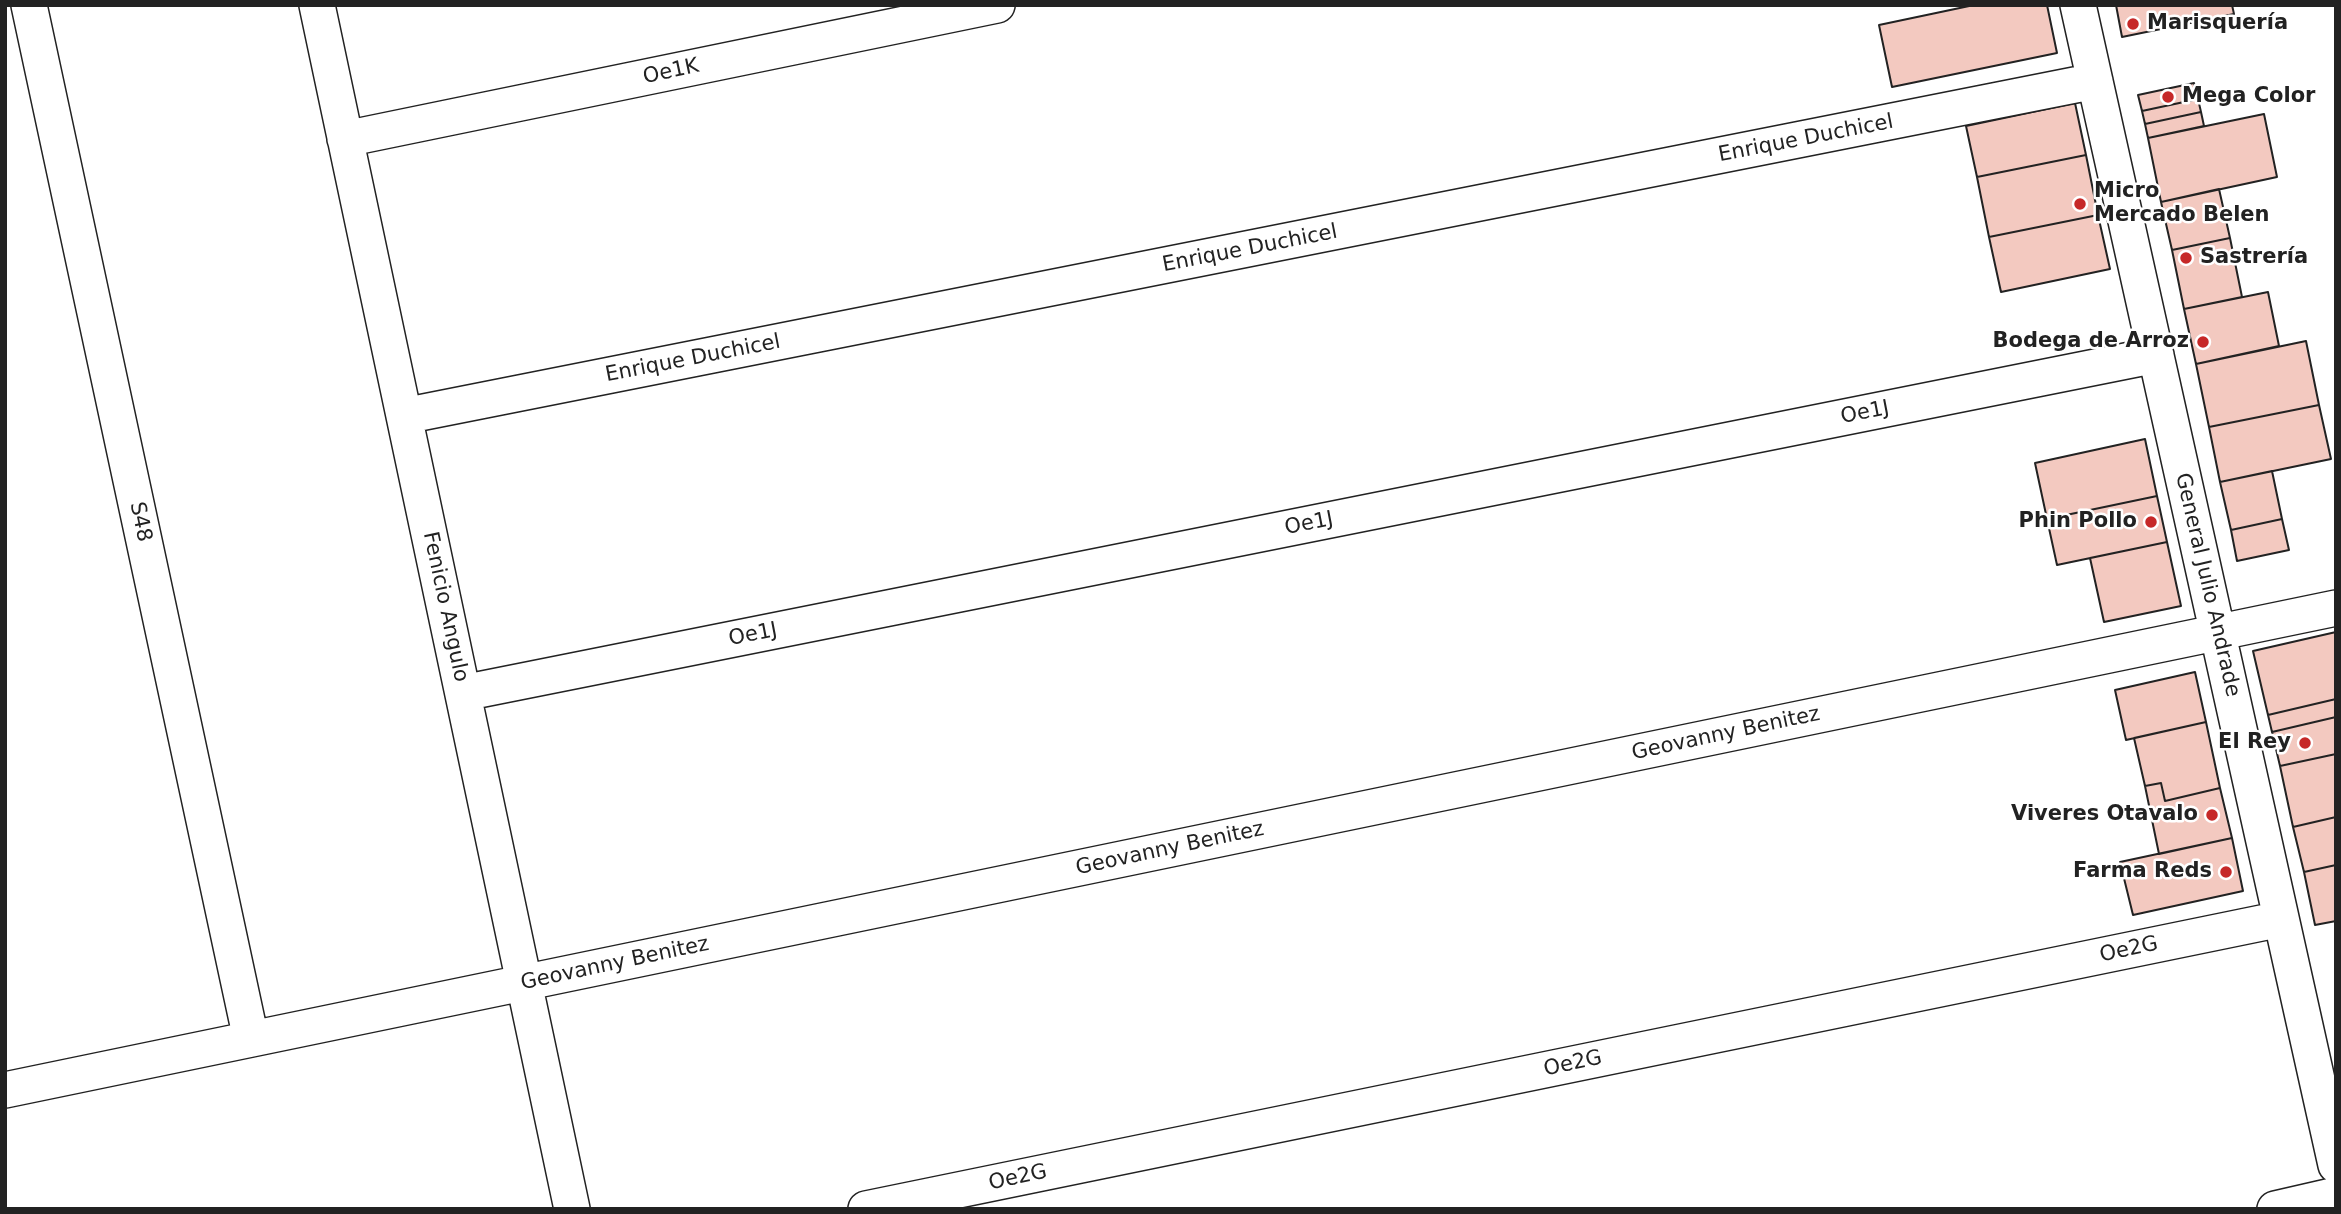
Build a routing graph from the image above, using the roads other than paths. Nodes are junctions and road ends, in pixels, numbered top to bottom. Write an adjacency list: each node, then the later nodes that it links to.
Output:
1 (29, 5): 14 (street, S48)
2 (317, 5): 6 (street, Fenicio Angulo)
3 (997, 5): 6 (street, Oe1K)
4 (2078, 5): 5 (street, General Julio Andrade)
5 (2095, 81): 7 (street, General Julio Andrade); 8 (street, Enrique Duchicel)
6 (345, 139): 8 (street, Fenicio Angulo)
7 (2155, 355): 10 (street, General Julio Andrade); 11 (street, Oe1J)
8 (404, 416): 11 (street, Fenicio Angulo)
9 (2336, 608): 10 (street, Geovanny Benitez)
10 (2218, 633): 12 (street, General Julio Andrade); 13 (street, Geovanny Benitez)
11 (463, 693): 13 (street, Fenicio Angulo)
12 (2281, 919): 16 (street, General Julio Andrade); 19 (street, Oe2G)
13 (524, 983): 14 (street, Geovanny Benitez); 18 (street, Fenicio Angulo)
14 (251, 1039): 15 (street, Geovanny Benitez)
15 (5, 1090)
16 (2336, 1165)
17 (2336, 1195): 20 (street)
18 (572, 1209)
19 (866, 1209)
20 (2275, 1209)

